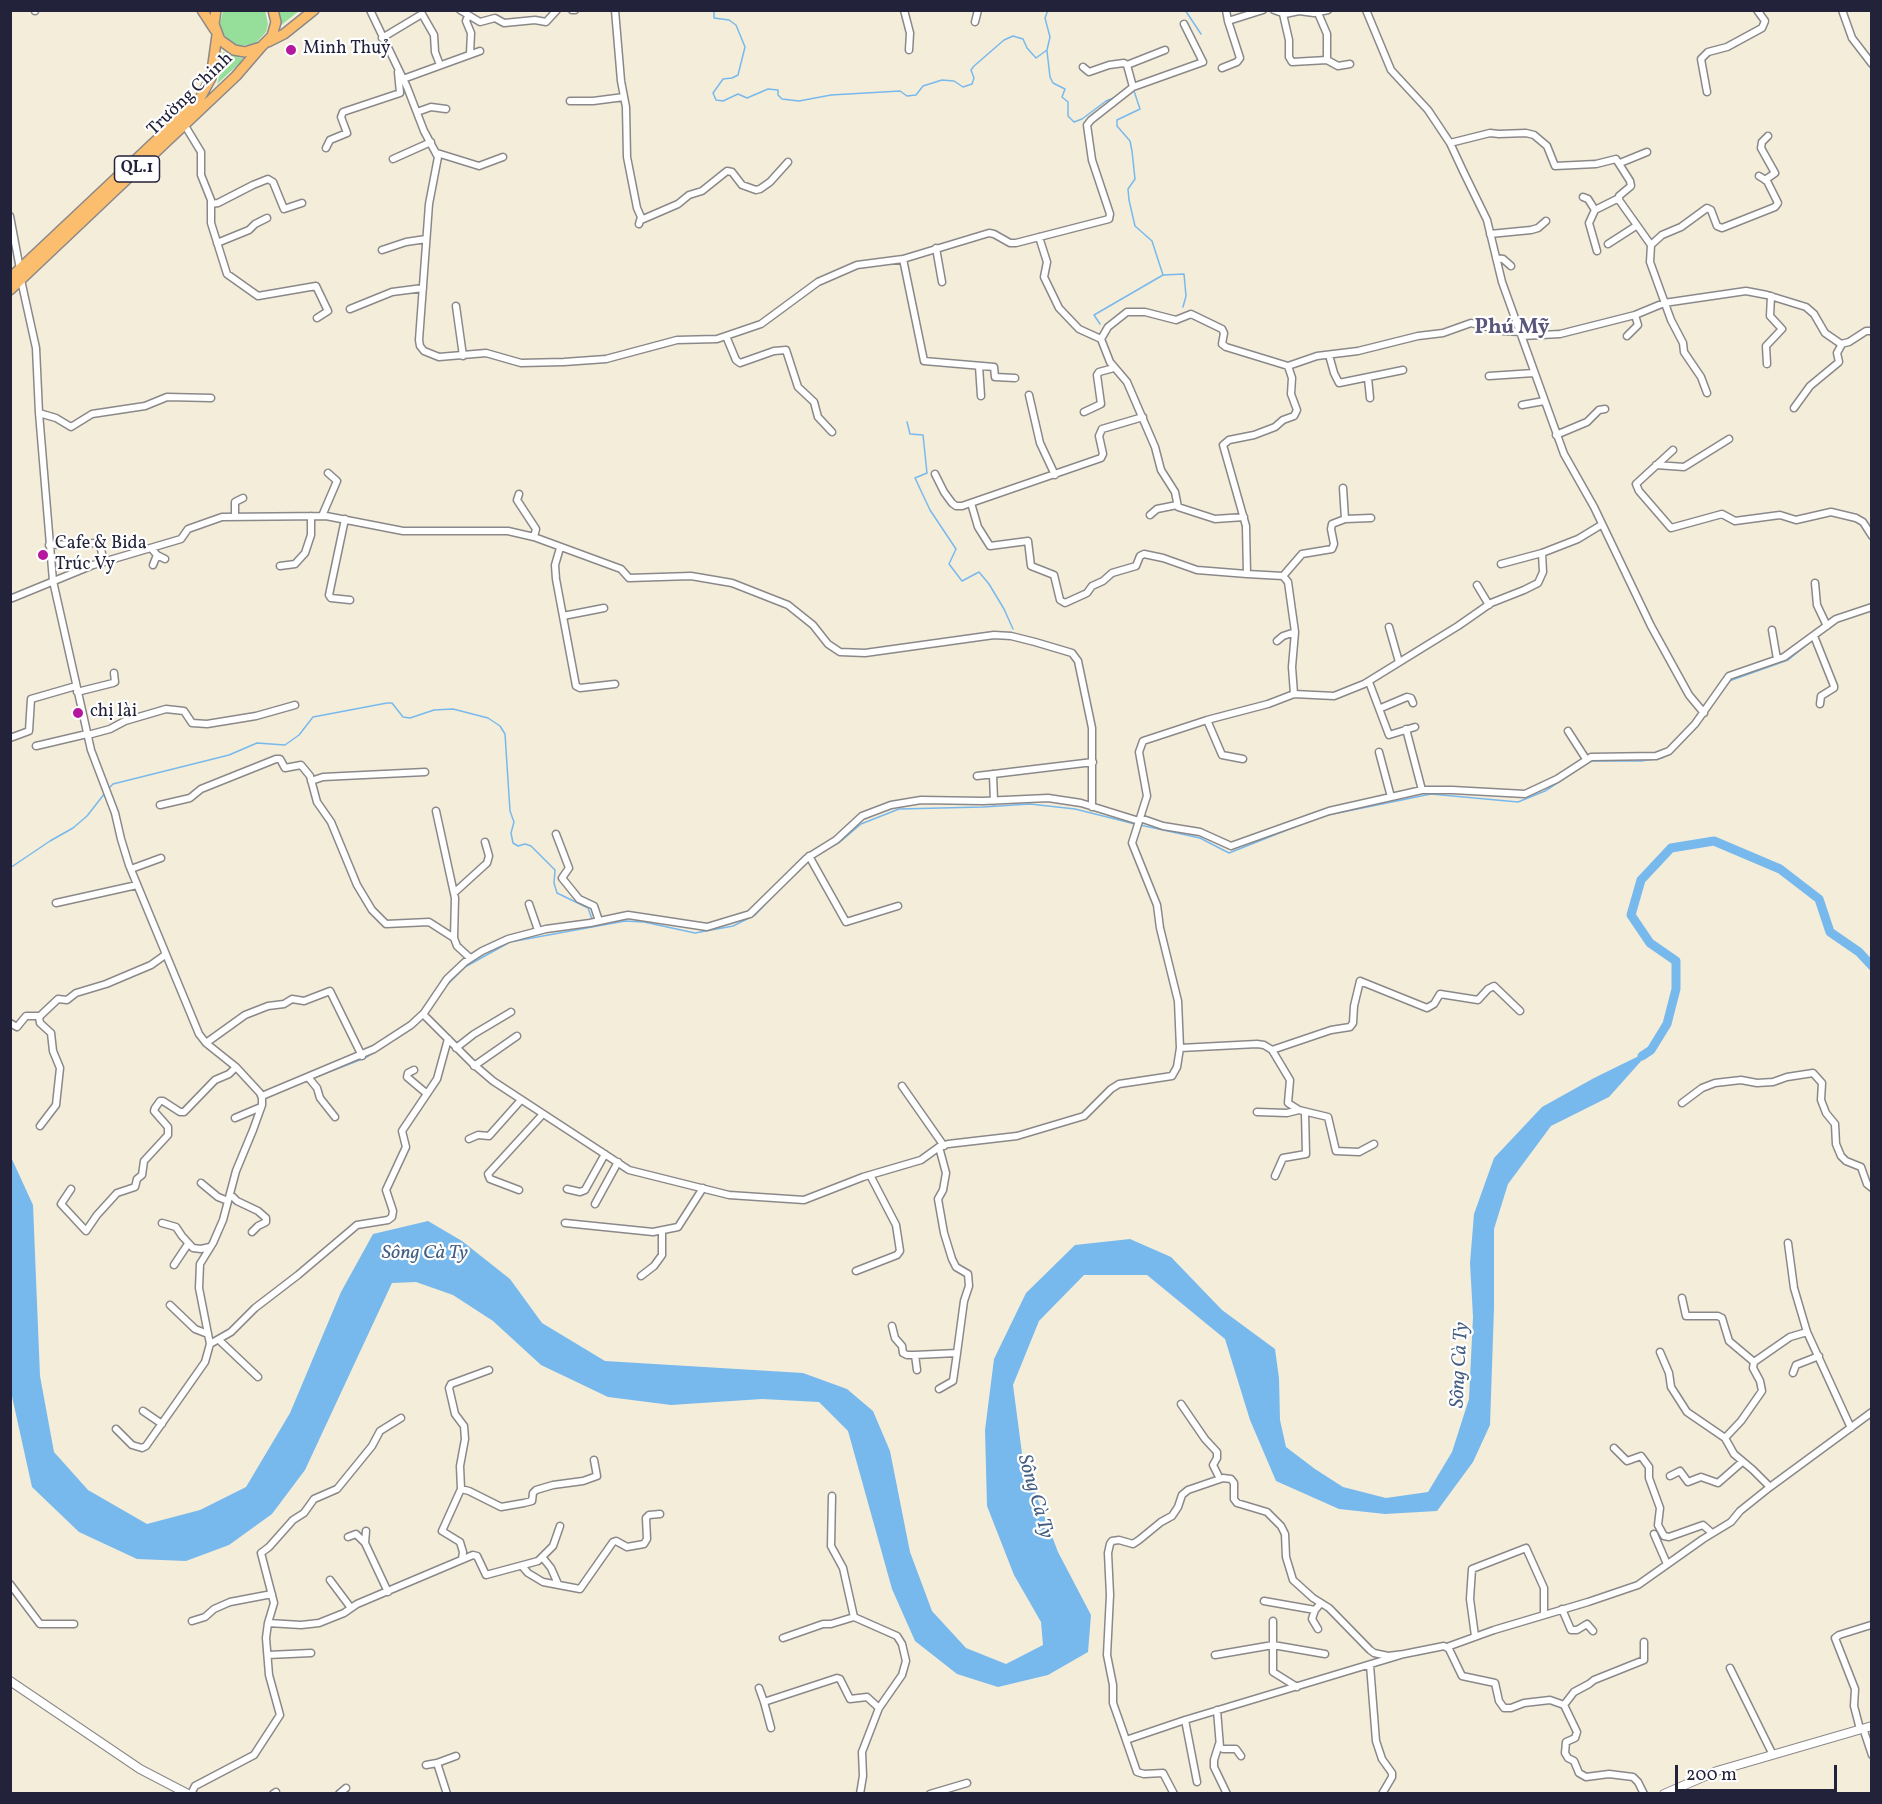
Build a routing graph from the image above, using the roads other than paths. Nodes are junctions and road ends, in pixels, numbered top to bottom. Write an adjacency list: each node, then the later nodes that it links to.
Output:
1 (202, 10): 24 (main road)
2 (216, 10): 24 (main road, QL.1)
3 (273, 10): 26 (main road)
4 (314, 10): 26 (main road, QL.1)
5 (370, 10): 25 (street)
6 (460, 10): 20 (street)
7 (556, 10): 20 (street)
8 (904, 10): 27 (street)
9 (978, 10): 22 (street)
10 (1226, 10): 21 (street)
11 (1263, 10): 21 (street)
12 (1274, 10): 19 (street)
13 (1328, 10): 18 (street)
14 (1366, 10): 49 (street)
15 (1757, 10): 41 (street)
16 (1842, 10): 33 (street)
17 (616, 11): 42 (street)
18 (1318, 13): 19 (street); 31 (street)
19 (1283, 14): 31 (street)
20 (468, 16): 30 (street)
21 (1228, 21): 37 (street)
22 (975, 22)
23 (1184, 24): 40 (street)
24 (216, 33): 26 (main road, QL.1); 78 (main road, Trường Chinh / QL.1)
25 (382, 38): 34 (street); 38 (street)
26 (265, 45): 46 (main road, Trường Chinh / QL.1)
27 (909, 50)
28 (1166, 50): 35 (street)
29 (480, 51): 30 (street)
30 (470, 54): 34 (street)
31 (1327, 60): 32 (street)
32 (1350, 64)
33 (1872, 64)
34 (440, 65): 39 (street)
35 (1127, 65): 36 (street); 40 (street)
36 (1083, 67)
37 (1222, 68)
38 (398, 70): 39 (street); 50 (street)
39 (403, 79): 45 (street)
40 (1132, 87): 67 (street)
41 (1707, 92)
42 (624, 97): 43 (street); 55 (street)
43 (570, 101)
44 (446, 109): 45 (street)
45 (417, 112): 48 (street)
46 (184, 124): 60 (street); 80 (main road, Trường Chinh / QL.1)
47 (1768, 136): 71 (street)
48 (430, 142): 52 (street); 54 (street)
49 (1450, 143): 56 (street); 66 (street)
50 (326, 148)
51 (1647, 152): 56 (street)
52 (437, 153): 53 (street); 68 (street)
53 (503, 157)
54 (393, 159)
55 (788, 162)
56 (1620, 163): 58 (street)
57 (1583, 197): 61 (street)
58 (1619, 198): 61 (street); 65 (street)
59 (302, 203): 60 (street)
60 (211, 204): 69 (street)
61 (1595, 210): 74 (street)
62 (10, 216): 78 (street)
63 (267, 218): 69 (street)
64 (1546, 221): 66 (street)
65 (1636, 226): 70 (street); 71 (street)
66 (1490, 234): 75 (street)
67 (1039, 237): 72 (street); 94 (street)
68 (426, 239): 73 (street); 82 (street)
69 (217, 243): 89 (street)
70 (1608, 244)
71 (1651, 245): 85 (street)
72 (936, 248): 76 (street); 81 (street)
73 (382, 250)
74 (1597, 251)
75 (1496, 258): 77 (street); 91 (street)
76 (903, 259): 92 (street); 99 (street)
77 (1511, 266)
78 (20, 268): 79 (main road, Trường Chinh / QL.1); 80 (street)
79 (10, 278)
80 (21, 280): 83 (main road, Trường Chinh / QL.1); 117 (street)
81 (942, 282)
82 (423, 288): 87 (street); 97 (street)
83 (10, 290)
84 (1771, 296): 85 (street); 95 (street); 98 (street)
85 (1664, 303): 88 (street); 107 (street)
86 (456, 306): 97 (street)
87 (350, 309)
88 (1635, 315): 91 (street); 93 (street)
89 (317, 318)
90 (1872, 331): 95 (street)
91 (1521, 334): 96 (street); 103 (street)
92 (726, 336): 97 (street); 119 (street)
93 (1628, 336)
94 (1101, 339): 100 (street); 101 (street)
95 (1842, 344): 114 (street)
96 (1329, 355): 100 (street); 106 (street)
97 (463, 356)
98 (1767, 364)
99 (979, 366): 105 (street); 109 (street)
100 (1288, 366): 136 (street)
101 (1114, 368): 116 (street); 118 (street)
102 (1403, 370): 106 (street)
103 (1534, 373): 104 (street); 112 (street)
104 (1489, 376)
105 (1015, 378)
106 (1368, 378): 111 (street)
107 (1707, 393)
108 (1029, 395): 126 (street)
109 (981, 396)
110 (211, 398): 117 (street)
111 (1370, 398)
112 (1544, 401): 113 (street); 120 (street)
113 (1522, 405)
114 (1794, 408)
115 (1605, 409): 120 (street)
116 (1084, 412)
117 (39, 413): 143 (street)
118 (1143, 417): 126 (street); 131 (street)
119 (832, 432)
120 (1556, 435): 140 (street)
121 (1730, 439): 123 (street)
122 (1673, 450): 123 (street)
123 (1655, 465): 141 (street)
124 (328, 473): 135 (street)
125 (935, 474): 130 (street)
126 (1054, 475): 130 (street)
127 (1342, 488): 139 (street)
128 (519, 494): 142 (street)
129 (243, 498): 133 (street)
130 (971, 502): 153 (street)
131 (1177, 505): 132 (street); 136 (street)
132 (1150, 515)
133 (235, 516): 134 (street); 144 (street)
134 (311, 516): 135 (street); 152 (street)
135 (322, 516): 138 (street)
136 (1244, 517): 153 (street)
137 (1371, 518): 139 (street)
138 (345, 519): 142 (street); 159 (street)
139 (1345, 519): 154 (street)
140 (1601, 525): 146 (street); 181 (street)
141 (1872, 536)
142 (534, 537): 145 (street)
143 (49, 545): 149 (street); 155 (street)
144 (151, 548): 147 (street); 149 (street)
145 (560, 548): 163 (street); 192 (street)
146 (1542, 553): 150 (street); 160 (street)
147 (157, 555): 148 (street); 151 (street)
148 (165, 560)
149 (104, 561): 155 (street)
150 (1501, 564)
151 (153, 565)
152 (280, 566)
153 (1246, 574): 154 (street)
154 (1283, 576): 167 (street)
155 (53, 581): 158 (street); 175 (street)
156 (1815, 583): 164 (street)
157 (1477, 585): 160 (street)
158 (10, 599)
159 (350, 600)
160 (1488, 605): 171 (street)
161 (1872, 607): 164 (street)
162 (603, 608): 163 (street)
163 (563, 616): 174 (street)
164 (1827, 626): 168 (street)
165 (1389, 627): 171 (street)
166 (1772, 630): 170 (street)
167 (1295, 632): 169 (street); 176 (street)
168 (1816, 639): 170 (street); 178 (street)
169 (1276, 642)
170 (1777, 659): 181 (street)
171 (1399, 662): 173 (street)
172 (114, 673): 175 (street)
173 (1369, 682): 176 (street); 180 (street)
174 (615, 684)
175 (77, 689): 186 (street); 187 (street)
176 (1294, 694): 182 (street)
177 (1413, 703): 180 (street)
178 (1820, 704)
179 (295, 705): 186 (street)
180 (1381, 708): 184 (street)
181 (1704, 713): 191 (street)
182 (1207, 720): 190 (street); 203 (street)
183 (1415, 727): 184 (street)
184 (1406, 729): 197 (street)
185 (1568, 731): 191 (street)
186 (87, 734): 188 (street); 208 (street)
187 (10, 738)
188 (36, 746)
189 (1380, 752): 198 (street)
190 (1243, 759)
191 (1586, 759): 197 (street)
192 (1093, 762): 194 (street); 201 (street)
193 (425, 772): 196 (street)
194 (993, 774): 195 (street); 199 (street)
195 (977, 776)
196 (311, 781): 200 (street); 216 (street)
197 (1422, 790): 198 (street)
198 (1391, 797): 203 (street)
199 (994, 801): 201 (street); 207 (street)
200 (160, 805)
201 (1092, 807): 203 (street)
202 (436, 811): 210 (street)
203 (1139, 820): 228 (street)
204 (556, 834): 214 (street)
205 (485, 842): 210 (street)
206 (161, 858): 208 (street)
207 (811, 859): 213 (street); 214 (street)
208 (131, 869): 209 (street)
209 (137, 885): 211 (street); 217 (street)
210 (454, 893): 216 (street)
211 (56, 903)
212 (529, 904): 215 (street)
213 (898, 906)
214 (599, 921): 215 (street)
215 (538, 930): 218 (street)
216 (454, 938): 218 (street)
217 (165, 955): 222 (street); 226 (street)
218 (470, 958): 221 (street)
219 (1520, 1011): 229 (street)
220 (511, 1012): 227 (street)
221 (426, 1016): 225 (street); 230 (street)
222 (39, 1017): 223 (street); 246 (street)
223 (10, 1023)
224 (517, 1036): 231 (street)
225 (448, 1039): 227 (street); 236 (street)
226 (206, 1043): 230 (street); 232 (street)
227 (456, 1048): 231 (street)
228 (1180, 1048): 229 (street); 249 (street)
229 (1272, 1050): 241 (street)
230 (362, 1056): 234 (street)
231 (474, 1066): 238 (street)
232 (236, 1067): 237 (street); 257 (street)
233 (414, 1070): 236 (street)
234 (308, 1077): 237 (street); 244 (street)
235 (902, 1086): 249 (street)
236 (426, 1094): 277 (street)
237 (262, 1096): 240 (street)
238 (521, 1100): 243 (street); 247 (street)
239 (1682, 1102): 256 (street)
240 (261, 1107): 245 (street); 260 (street)
241 (1302, 1111): 242 (street); 248 (street); 253 (street)
242 (1257, 1112)
243 (543, 1114): 250 (street); 259 (street)
244 (335, 1117)
245 (235, 1118)
246 (40, 1126)
247 (470, 1140)
248 (1374, 1144)
249 (941, 1147): 252 (street); 280 (street)
250 (605, 1154): 251 (street); 258 (street)
251 (618, 1162): 255 (street); 261 (street)
252 (870, 1175): 255 (street); 270 (street)
253 (1275, 1176)
254 (201, 1183): 260 (street)
255 (703, 1188): 264 (street)
256 (1872, 1188)
257 (71, 1189)
258 (567, 1189)
259 (519, 1190)
260 (229, 1197): 265 (street); 268 (street)
261 (595, 1204)
262 (162, 1223): 267 (street)
263 (565, 1223): 264 (street)
264 (662, 1231): 271 (street)
265 (252, 1232)
266 (1788, 1243): 275 (street)
267 (188, 1244): 268 (street); 269 (street)
268 (210, 1246): 276 (street)
269 (174, 1265)
270 (856, 1271)
271 (642, 1276)
272 (1682, 1298): 283 (street)
273 (170, 1305): 276 (street)
274 (892, 1326): 281 (street)
275 (1807, 1332): 282 (street); 283 (street)
276 (208, 1334): 278 (street)
277 (219, 1340): 278 (street); 287 (street)
278 (210, 1344): 293 (street)
279 (1660, 1352): 296 (street)
280 (957, 1353): 281 (street); 288 (street)
281 (915, 1355): 285 (street)
282 (1819, 1356): 286 (street); 294 (street)
283 (1754, 1362): 296 (street)
284 (489, 1370): 303 (street)
285 (917, 1370)
286 (1793, 1373)
287 (258, 1377)
288 (939, 1389)
289 (1181, 1404): 301 (street)
290 (143, 1411): 293 (street)
291 (1872, 1412): 294 (street)
292 (401, 1418): 320 (street)
293 (162, 1424): 295 (street)
294 (1851, 1428): 302 (street)
295 (116, 1429)
296 (1725, 1438): 299 (street)
297 (1614, 1448): 308 (street)
298 (594, 1460): 303 (street)
299 (1742, 1462): 300 (street); 302 (street)
300 (1670, 1476)
301 (1220, 1479): 322 (street); 359 (street)
302 (1770, 1487): 308 (street)
303 (461, 1489): 313 (street)
304 (832, 1496): 327 (street)
305 (660, 1514): 318 (street)
306 (560, 1526): 312 (street)
307 (366, 1531): 311 (street)
308 (1712, 1533): 314 (street)
309 (1654, 1534): 314 (street)
310 (348, 1537): 311 (street)
311 (365, 1543): 319 (street)
312 (543, 1558): 315 (street); 318 (street)
313 (462, 1559): 315 (street); 319 (street)
314 (1667, 1564): 324 (street)
315 (522, 1566): 318 (street)
316 (330, 1580): 323 (street)
317 (10, 1584): 331 (street)
318 (558, 1584)
319 (388, 1592): 323 (street)
320 (272, 1594): 328 (street); 330 (street)
321 (1264, 1601): 325 (street)
322 (1321, 1603): 325 (street); 343 (street)
323 (351, 1608): 330 (street)
324 (1563, 1609): 326 (street); 334 (street)
325 (1315, 1610): 333 (street)
326 (1544, 1614): 335 (street); 335 (street)
327 (854, 1617): 336 (street); 354 (street)
328 (192, 1621)
329 (1273, 1621): 338 (street)
330 (268, 1623): 341 (street)
331 (74, 1624)
332 (1871, 1625): 357 (street)
333 (1318, 1629)
334 (1593, 1631)
335 (1475, 1636): 339 (street)
336 (783, 1638)
337 (1644, 1642): 353 (street)
338 (1273, 1645): 342 (street); 344 (street); 347 (street)
339 (1447, 1647): 343 (street); 353 (street)
340 (311, 1653): 341 (street)
341 (268, 1654): 370 (street)
342 (1325, 1654)
343 (1404, 1654): 345 (street)
344 (1215, 1655)
345 (1370, 1665): 349 (street); 377 (street)
346 (1730, 1668): 361 (street)
347 (1284, 1678): 349 (street); 351 (street)
348 (10, 1681): 370 (street)
349 (1298, 1687): 351 (street)
350 (759, 1688): 352 (street)
351 (1278, 1693): 355 (street)
352 (764, 1702): 354 (street); 358 (street)
353 (1564, 1705): 378 (street)
354 (879, 1708): 373 (street)
355 (1217, 1710): 356 (street); 360 (street)
356 (1185, 1720): 359 (street); 367 (street)
357 (1865, 1727): 361 (street); 362 (street)
358 (771, 1728)
359 (1126, 1740): 375 (street)
360 (1220, 1744): 364 (street); 376 (street)
361 (1772, 1753): 379 (street)
362 (1872, 1755)
363 (456, 1756): 365 (street)
364 (1241, 1756)
365 (437, 1763): 366 (street); 372 (street)
366 (426, 1765)
367 (1197, 1782)
368 (967, 1783): 374 (street)
369 (346, 1788): 371 (street)
370 (190, 1794)
371 (339, 1794)
372 (447, 1794)
373 (860, 1794)
374 (930, 1794)
375 (1174, 1794)
376 (1227, 1794)
377 (1383, 1794)
378 (1644, 1794)
379 (1664, 1794)

